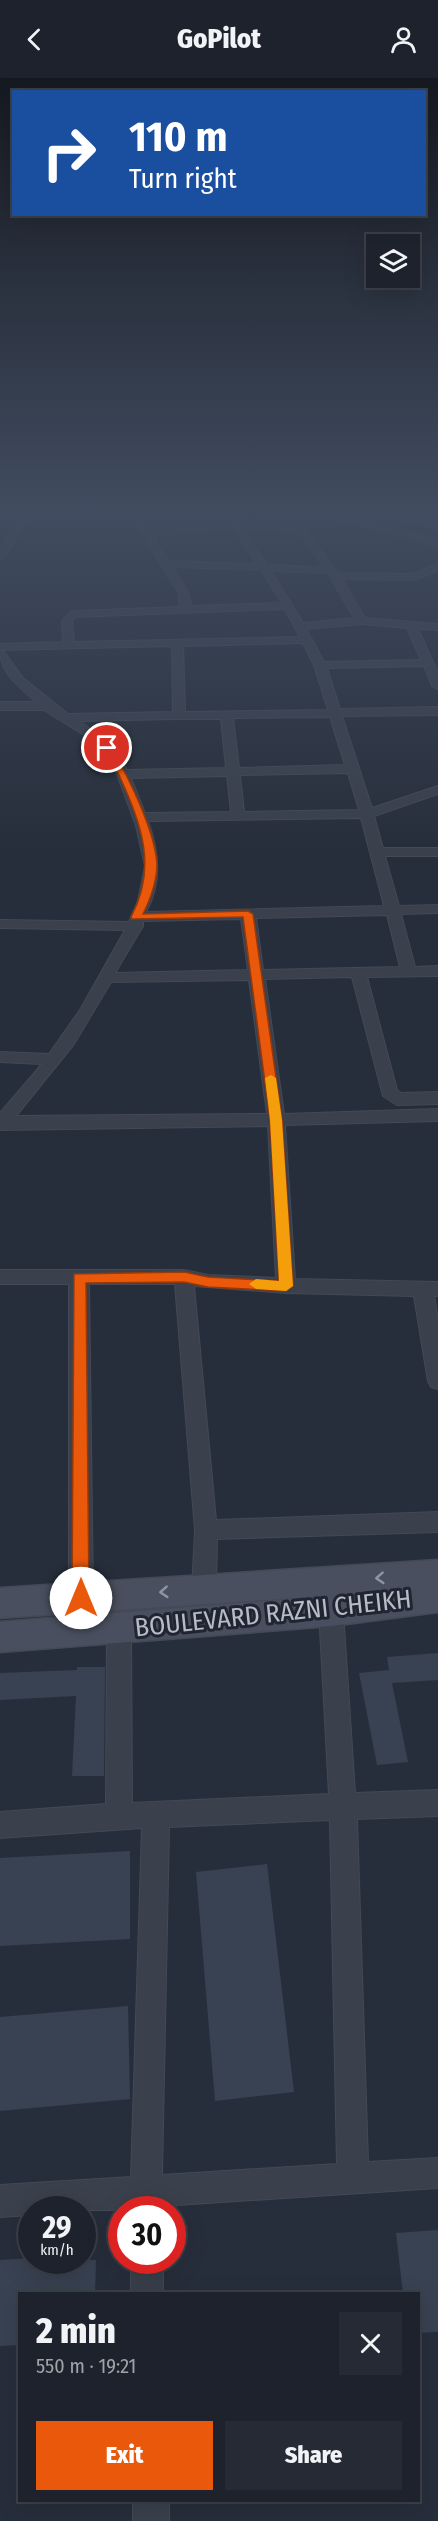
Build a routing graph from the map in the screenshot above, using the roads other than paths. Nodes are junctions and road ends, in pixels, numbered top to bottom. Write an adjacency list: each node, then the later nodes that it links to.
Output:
1 (68, 620): 9 (street)
2 (297, 620): 5 (street)
3 (361, 621): 4 (street); 5 (street)
4 (411, 625): 6 (street); 12 (street)
5 (300, 626): 7 (street)
6 (438, 627)
7 (307, 640): 8 (street); 13 (street)
8 (177, 642): 9 (street); 20 (street)
9 (69, 645): 10 (street)
10 (0, 646)
11 (0, 654): 16 (street)
12 (428, 663): 13 (street); 14 (street)
13 (320, 665): 18 (street)
14 (438, 686)
15 (0, 706): 16 (street)
16 (48, 706): 21 (street)
17 (438, 711): 18 (street)
18 (336, 713): 19 (street); 22 (street)
19 (227, 716): 20 (street); 23 (street)
20 (179, 717): 21 (street)
21 (65, 718): 24 (street)
22 (353, 769): 23 (street); 26 (street)
23 (233, 772): 24 (street); 27 (street)
24 (123, 774): 28 (street)
25 (438, 790): 26 (street)
26 (367, 814): 27 (street); 29 (street)
27 (238, 816): 28 (street)
28 (140, 817): 34 (street)
29 (378, 852): 30 (street); 32 (street)
30 (438, 852)
31 (438, 909): 32 (street)
32 (393, 910): 33 (street); 37 (street)
33 (248, 914): 34 (street); 38 (street)
34 (136, 922): 35 (street); 40 (street)
35 (0, 924)
36 (438, 971): 37 (street)
37 (409, 972): 39 (street)
38 (257, 975): 39 (street); 40 (street); 45 (street)
39 (359, 975): 43 (street)
40 (104, 978): 42 (street)
41 (0, 1057): 42 (street)
42 (52, 1059): 46 (street)
43 (438, 1098)
44 (438, 1115): 45 (street)
45 (276, 1120): 46 (street); 50 (street)
46 (1, 1123)
47 (0, 1277): 49 (street)
48 (184, 1277): 49 (street); 50 (street); 54 (street)
49 (79, 1278): 58 (street)
50 (286, 1286): 51 (street)
51 (430, 1289): 52 (street)
52 (438, 1382)
53 (438, 1522): 54 (street)
54 (206, 1530): 56 (street)
55 (438, 1574): 56 (main road, BOULEVARD RAZNI CHEIKH, one-way to 56)
56 (204, 1589): 58 (main road, BOULEVARD RAZNI CHEIKH, one-way to 58)
57 (438, 1597): 60 (main road, BOULEVARD RAZNI CHEIKH)
58 (81, 1598): 59 (main road, BOULEVARD RAZNI CHEIKH)
59 (0, 1603)
60 (331, 1611): 61 (main road, BOULEVARD RAZNI CHEIKH); 64 (street)
61 (119, 1628): 62 (main road, BOULEVARD RAZNI CHEIKH); 66 (street)
62 (0, 1637)
63 (438, 1803): 64 (street)
64 (343, 1806): 65 (street); 69 (street)
65 (156, 1814): 66 (street); 70 (street)
66 (119, 1817): 67 (street)
67 (0, 1825)
68 (438, 2174): 69 (street)
69 (353, 2179): 71 (street)
70 (146, 2196)
71 (186, 2197)
72 (0, 2201): 73 (street)
73 (108, 2201)
74 (147, 2274): 75 (street)
75 (147, 2292)
76 (151, 2502): 77 (street)
77 (151, 2521)

